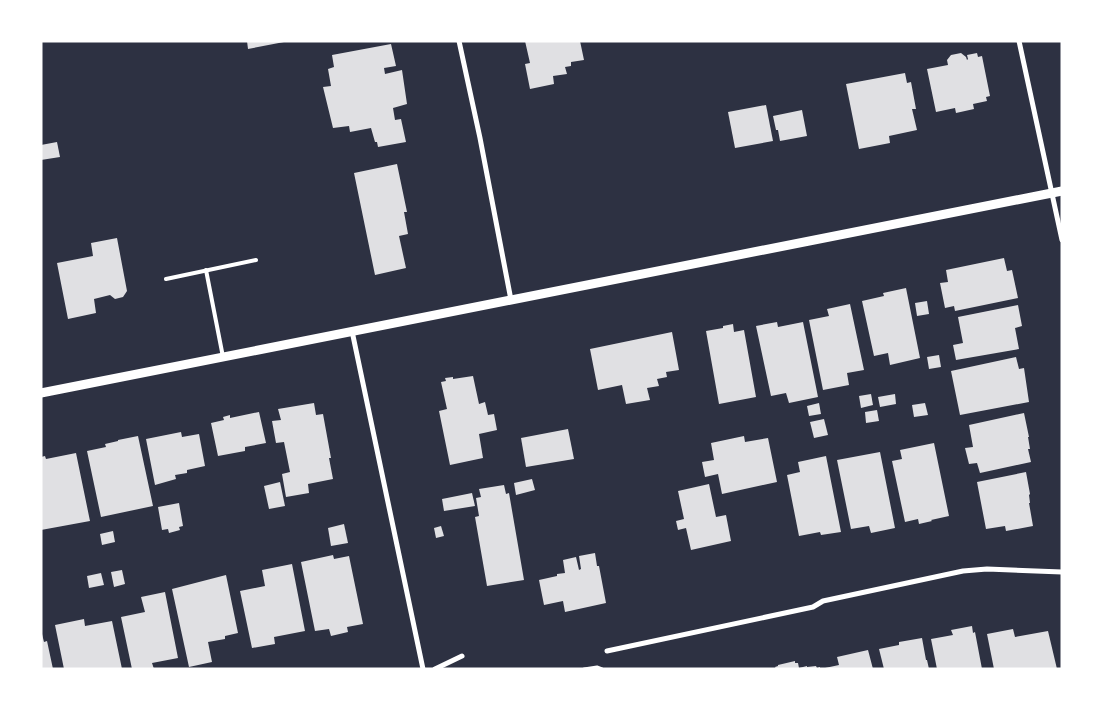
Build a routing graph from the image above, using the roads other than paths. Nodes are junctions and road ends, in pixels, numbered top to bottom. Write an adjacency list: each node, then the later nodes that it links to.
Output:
1 (459, 41): 9 (street)
2 (1019, 41): 4 (street)
3 (1062, 191): 4 (street)
4 (1052, 193): 5 (street); 9 (street)
5 (1062, 240)
6 (256, 260): 7 (lane)
7 (206, 270): 8 (lane); 11 (lane)
8 (166, 279)
9 (511, 300): 10 (street)
10 (352, 331): 11 (street); 16 (street)
11 (222, 357): 12 (street)
12 (41, 393)
13 (1062, 572): 14 (street)
14 (607, 651)
15 (462, 656): 17 (street)
16 (423, 669)
17 (435, 669)

